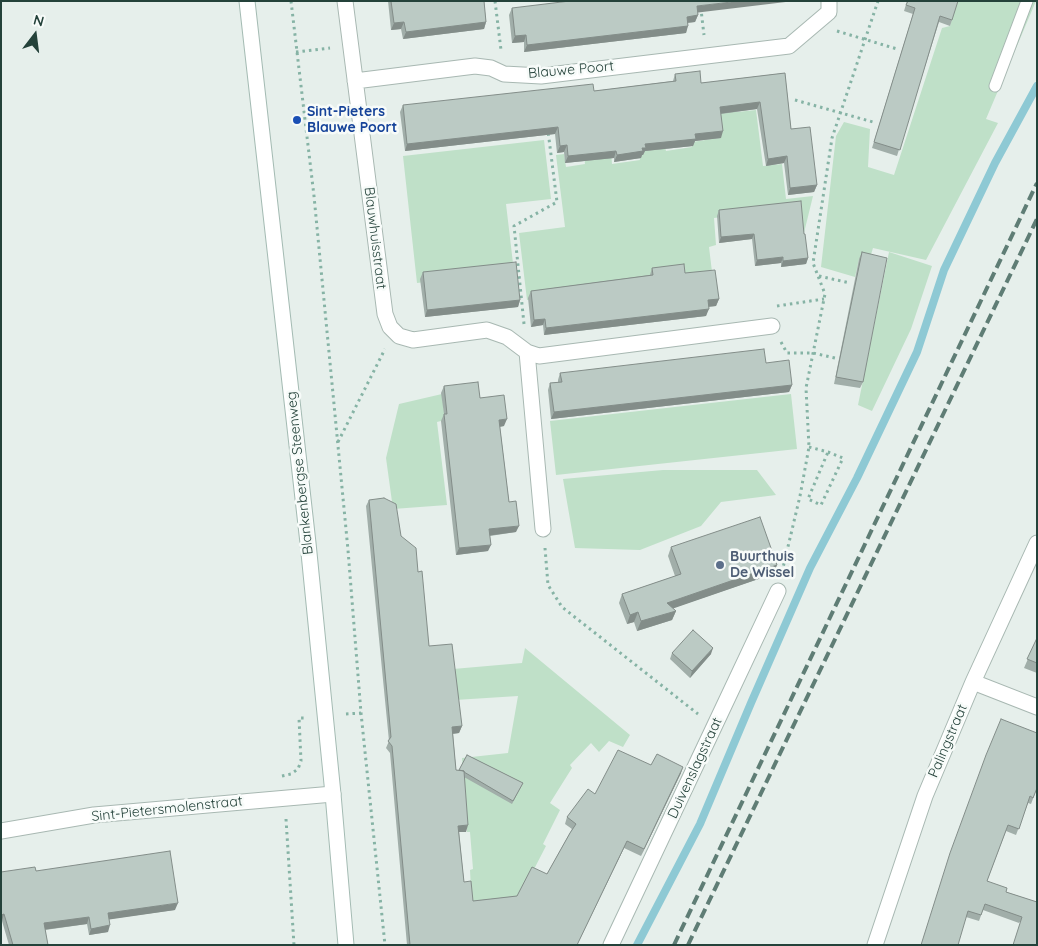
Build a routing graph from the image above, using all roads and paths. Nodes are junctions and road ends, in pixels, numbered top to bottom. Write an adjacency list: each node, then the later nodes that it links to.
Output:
1 (247, 1): 42 (street, Blankenbergse Steenweg)
2 (291, 1): 13 (path)
3 (346, 1): 11 (street, Blauwhuisstraat)
4 (495, 1): 15 (path)
5 (700, 1): 14 (path)
6 (829, 1): 9 (street)
7 (878, 1): 10 (path)
8 (1027, 1): 17 (lane)
9 (815, 24): 10 (path); 14 (street, Blauwe Poort)
10 (865, 39): 12 (path); 19 (path)
11 (351, 46): 13 (path); 16 (street, Blauwhuisstraat)
12 (897, 49)
13 (296, 52): 29 (path)
14 (706, 55): 15 (street, Blauwe Poort)
15 (504, 74): 16 (street, Blauwe Poort)
16 (355, 81): 25 (street, Blauwhuisstraat)
17 (995, 86)
18 (795, 100): 19 (path)
19 (840, 113): 20 (path); 22 (path)
20 (873, 122)
21 (548, 127): 26 (path)
22 (818, 276): 23 (path); 27 (path)
23 (850, 283)
24 (772, 326): 26 (street)
25 (390, 327): 26 (street); 29 (path)
26 (527, 352): 34 (street)
27 (813, 353): 28 (path); 30 (path)
28 (835, 358)
29 (338, 442): 47 (path)
30 (809, 447): 31 (path); 32 (path)
31 (828, 452): 33 (path); 33 (path)
32 (800, 496): 33 (path); 36 (path)
33 (809, 498)
34 (543, 529): 40 (path)
35 (1037, 544): 37 (street, Palingstraat)
36 (778, 590): 40 (street, Duivenslagstraat)
37 (973, 682): 38 (street); 49 (street, Palingstraat)
38 (1037, 707)
39 (299, 718): 41 (path)
40 (714, 727): 48 (street, Duivenslagstraat)
41 (282, 776)
42 (333, 794): 44 (street, Sint-Pietersmolenstraat); 46 (street, Blankenbergse Steenweg)
43 (286, 818): 45 (path)
44 (1, 831)
45 (294, 945)
46 (346, 945)
47 (385, 945)
48 (611, 945)
49 (875, 945)

